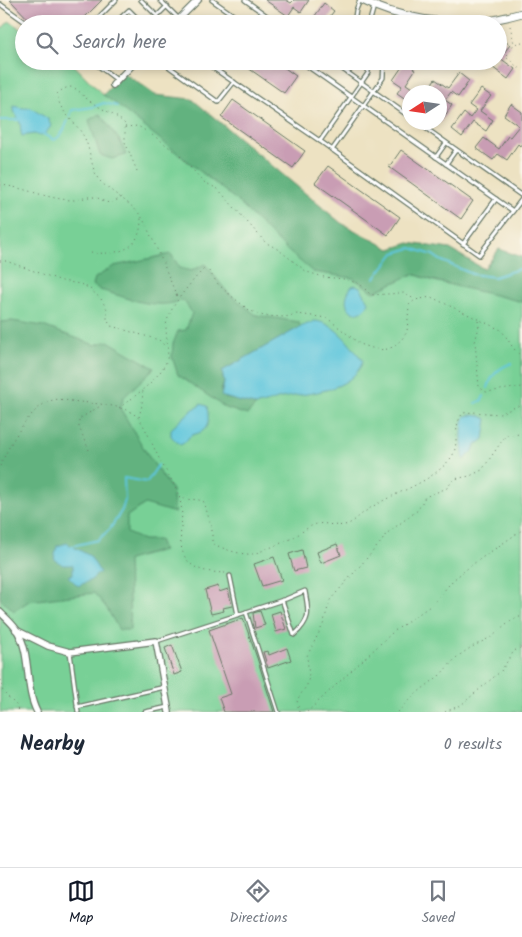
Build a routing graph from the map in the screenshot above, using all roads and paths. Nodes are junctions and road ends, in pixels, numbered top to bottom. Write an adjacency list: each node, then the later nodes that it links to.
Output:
1 (116, 0): 13 (lane)
2 (141, 0): 16 (lane)
3 (160, 0): 9 (lane)
4 (198, 0): 19 (street)
5 (245, 0): 21 (lane)
6 (361, 0): 10 (street); 22 (lane)
7 (215, 1): 20 (lane)
8 (0, 4): 12 (lane)
9 (167, 6): 17 (lane); 18 (lane)
10 (374, 6): 23 (lane); 24 (street)
11 (522, 13): 25 (street)
12 (15, 15)
13 (101, 15)
14 (124, 15): 15 (lane)
15 (134, 15)
16 (156, 15)
17 (158, 15)
18 (175, 15)
19 (183, 15)
20 (234, 15)
21 (266, 15)
22 (355, 15)
23 (372, 15)
24 (404, 15)
25 (507, 16)
26 (510, 26): 28 (path)
27 (522, 42): 28 (path)
28 (514, 44): 29 (path)
29 (507, 55)
30 (507, 58): 39 (path)
31 (102, 70): 40 (lane)
32 (127, 70): 40 (street)
33 (174, 70): 41 (lane)
34 (216, 70): 41 (lane)
35 (313, 70): 44 (lane)
36 (343, 70): 42 (lane)
37 (369, 70): 42 (lane)
38 (383, 70): 43 (lane)
39 (522, 71)
40 (115, 82)
41 (234, 82): 49 (lane)
42 (361, 83): 43 (lane); 44 (lane)
43 (374, 92): 45 (lane); 46 (lane)
44 (351, 97): 45 (lane); 49 (lane)
45 (364, 106): 51 (lane); 53 (lane)
46 (402, 111)
47 (125, 127): 55 (path); 57 (path); 66 (path)
48 (428, 130): 50 (lane)
49 (320, 141): 51 (lane)
50 (446, 143): 52 (lane); 53 (lane)
51 (332, 150): 62 (lane)
52 (456, 150): 54 (lane); 58 (lane)
53 (436, 157): 54 (lane)
54 (446, 164): 59 (lane)
55 (137, 171)
56 (0, 185): 57 (path)
57 (122, 197): 61 (path)
58 (522, 198): 60 (lane)
59 (496, 199): 60 (lane); 62 (lane)
60 (514, 212): 62 (lane)
61 (142, 217): 63 (path); 65 (path)
62 (463, 244)
63 (91, 252)
64 (0, 261): 68 (path)
65 (179, 300): 66 (path); 68 (path)
66 (415, 300): 67 (path)
67 (478, 320): 69 (path); 70 (path)
68 (167, 348): 71 (path)
69 (522, 356)
70 (522, 387)
71 (143, 388): 74 (path); 75 (path)
72 (522, 404): 79 (path)
73 (102, 405): 74 (path); 77 (path); 78 (path)
74 (120, 408): 75 (path)
75 (139, 418): 79 (path)
76 (522, 434): 100 (path)
77 (89, 450)
78 (0, 466)
79 (179, 497): 81 (path)
80 (522, 530): 101 (path)
81 (230, 576): 85 (lane)
82 (282, 600): 82 (lane); 84 (lane)
83 (0, 612): 87 (street)
84 (246, 612): 85 (lane); 99 (lane)
85 (238, 614): 88 (lane)
86 (522, 616): 102 (path)
87 (16, 630): 90 (street); 96 (street)
88 (156, 641): 90 (street); 92 (street)
89 (522, 647): 103 (path)
90 (70, 652): 93 (lane)
91 (0, 675): 95 (path)
92 (166, 686): 93 (lane); 94 (street)
93 (77, 706): 97 (lane)
94 (169, 709): 98 (lane)
95 (18, 712)
96 (37, 712)
97 (78, 712)
98 (145, 712)
99 (278, 712)
100 (299, 712)
101 (308, 712)
102 (398, 712)
103 (446, 712)

